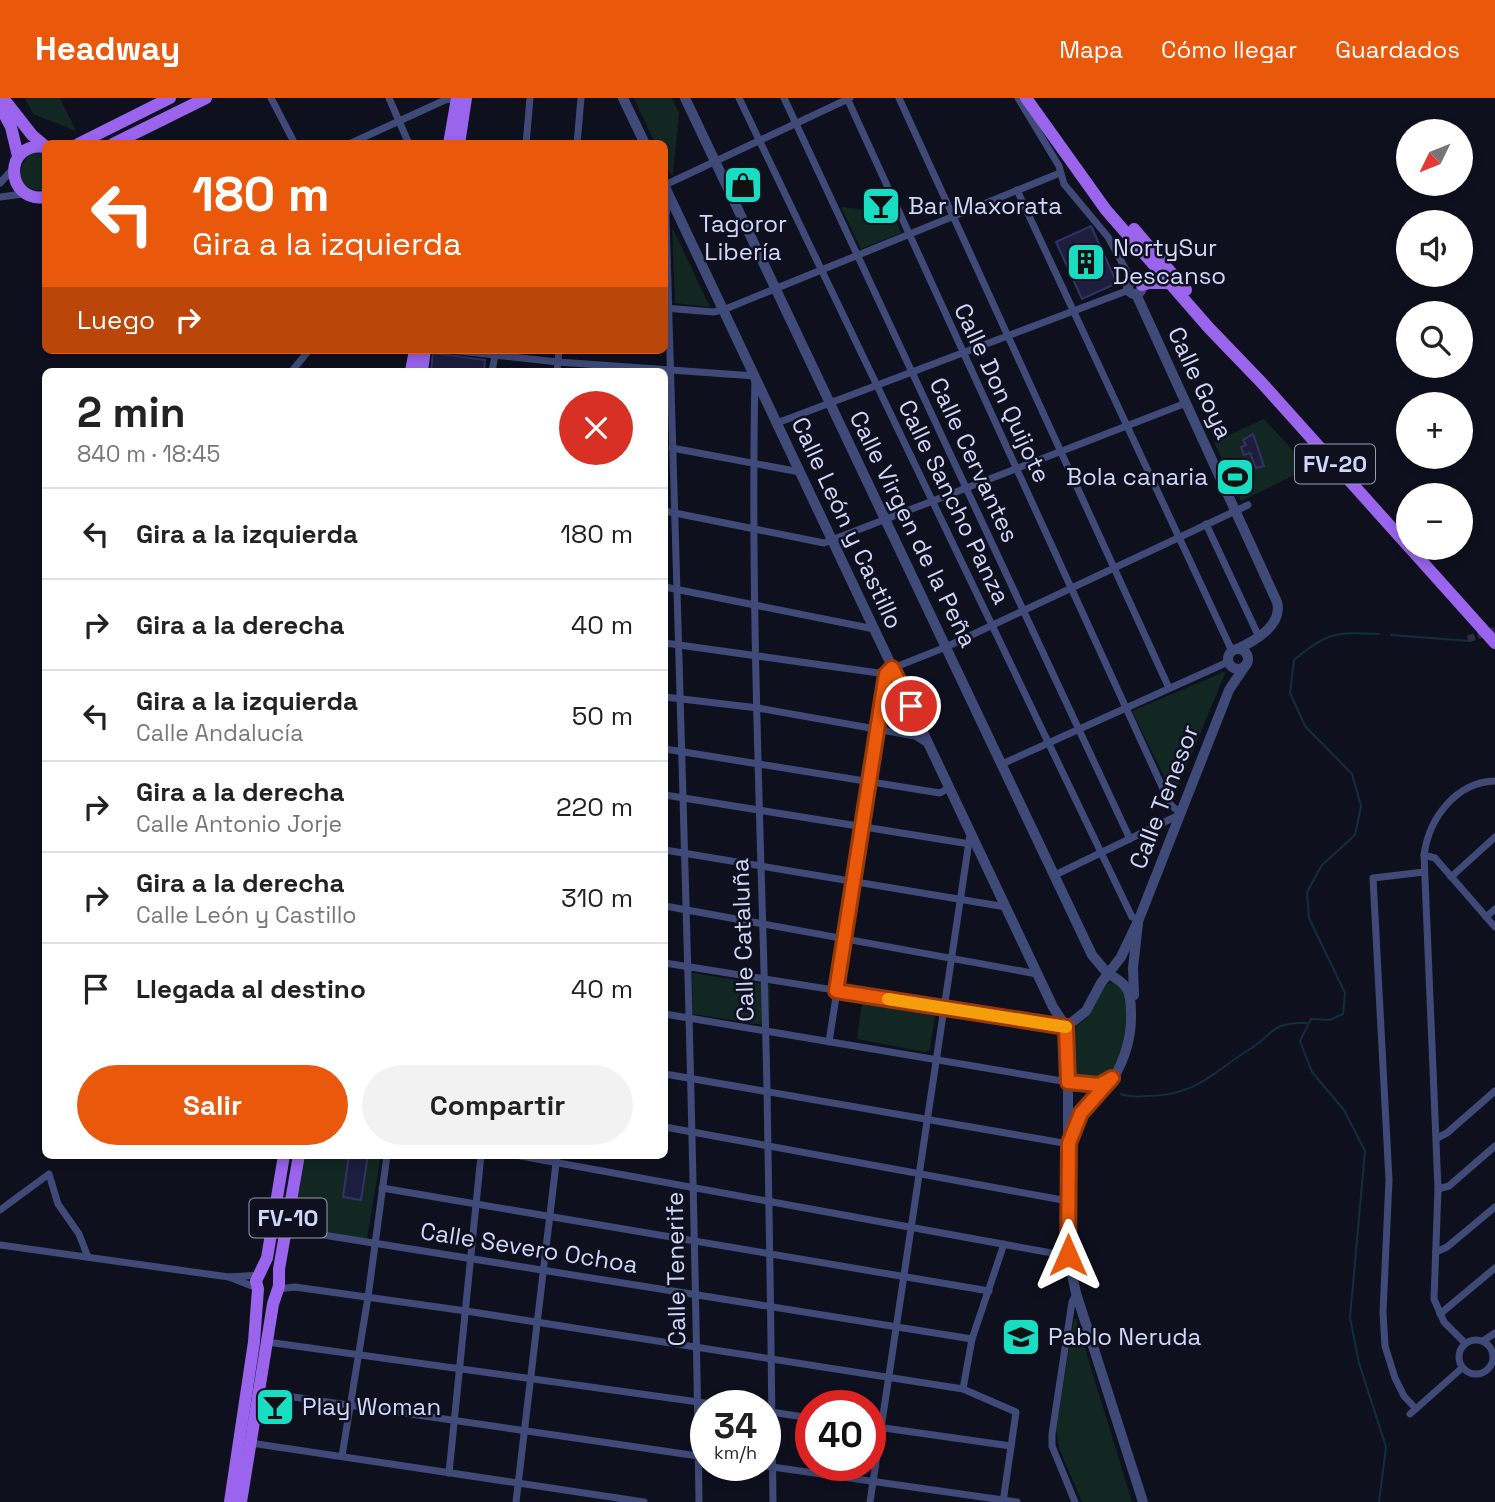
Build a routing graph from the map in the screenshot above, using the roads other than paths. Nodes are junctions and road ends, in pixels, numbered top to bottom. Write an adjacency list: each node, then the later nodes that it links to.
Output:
1 (3, 98): 33 (main road)
2 (170, 98): 22 (main road)
3 (206, 98): 23 (main road)
4 (271, 98): 24 (street)
5 (389, 98): 20 (street)
6 (456, 98): 20 (street); 27 (main road)
7 (466, 98): 28 (main road)
8 (530, 98): 29 (street)
9 (581, 98): 30 (street)
10 (623, 98): 31 (street)
11 (738, 98): 32 (street, Calle Sancho Panza)
12 (784, 98): 21 (street, Calle Cervantes)
13 (848, 98): 21 (street); 47 (street, Calle Don Quijote)
14 (899, 98): 46 (street)
15 (1018, 98): 37 (street)
16 (1028, 98): 45 (main road, FV-20)
17 (1035, 98): 45 (main road, FV-20)
18 (688, 99): 36 (street, Calle Virgen de la Peña)
19 (0, 106): 35 (main road)
20 (399, 120): 25 (street); 26 (street)
21 (796, 123): 32 (street); 48 (street, Calle Cervantes)
22 (86, 140)
23 (121, 140)
24 (293, 140)
25 (357, 140)
26 (407, 140)
27 (450, 140)
28 (460, 140)
29 (526, 140)
30 (577, 140)
31 (643, 140)
32 (759, 141): 36 (street); 50 (street, Calle Sancho Panza)
33 (42, 143)
34 (42, 146): 35 (main road)
35 (16, 162): 38 (street); 41 (main road)
36 (714, 162): 39 (street); 53 (street, Calle Virgen de la Peña)
37 (1060, 173): 40 (street); 52 (street)
38 (0, 183)
39 (668, 190)
40 (1017, 190): 46 (street); 56 (street)
41 (27, 194): 43 (street); 44 (main road)
42 (668, 195): 55 (street, Calle León y Castillo)
43 (0, 197)
44 (42, 199)
45 (1106, 204): 49 (main road); 52 (main road); 58 (main road, FV-20)
46 (953, 216): 47 (street); 59 (street)
47 (908, 235): 48 (street); 60 (street, Calle Don Quijote)
48 (858, 255): 50 (street); 70 (street, Calle Cervantes)
49 (1154, 266): 51 (main road, FV-20); 52 (main road)
50 (821, 270): 53 (street); 72 (street, Calle Sancho Panza)
51 (1168, 282): 52 (main road); 58 (main road, FV-20)
52 (1138, 287): 56 (street); 58 (main road); 74 (street, Calle Goya)
53 (775, 289): 55 (street); 73 (street, Calle Virgen de la Peña)
54 (668, 308): 55 (street)
55 (723, 310): 71 (street, Calle León y Castillo)
56 (1073, 310): 59 (street); 76 (street)
57 (668, 323): 69 (street, Calle Tenerife)
58 (1213, 327): 90 (main road, FV-20)
59 (1007, 335): 60 (street); 78 (street)
60 (962, 352): 70 (street); 80 (street, Calle Don Quijote)
61 (306, 354): 65 (street)
62 (480, 354): 63 (street)
63 (495, 356): 64 (street); 66 (street)
64 (558, 367): 67 (street)
65 (294, 368)
66 (493, 368)
67 (614, 368)
68 (668, 369): 69 (street)
69 (671, 369): 71 (street); 77 (street, Calle Tenerife)
70 (912, 372): 72 (street); 82 (street, Calle Cervantes)
71 (755, 376): 75 (street, Calle León y Castillo); 79 (street, Calle Cataluña)
72 (876, 385): 73 (street); 83 (street, Calle Sancho Panza)
73 (830, 403): 75 (street); 87 (street, Calle Virgen de la Peña)
74 (1186, 403): 76 (street); 85 (street, Calle Goya)
75 (777, 423): 81 (street, Calle León y Castillo)
76 (1127, 426): 78 (street); 91 (street)
77 (672, 448): 79 (street); 86 (street, Calle Tenerife)
78 (1061, 452): 80 (street); 94 (street)
79 (753, 463): 81 (street); 89 (street, Calle Cataluña)
80 (1016, 469): 82 (street); 96 (street, Calle Don Quijote)
81 (800, 472): 92 (street, Calle León y Castillo)
82 (966, 488): 83 (street); 99 (street, Calle Cervantes)
83 (932, 501): 87 (street); 100 (street, Calle Sancho Panza)
84 (1248, 505): 85 (street)
85 (1235, 510): 88 (street); 102 (street, Calle Goya)
86 (669, 512): 89 (street); 97 (street, Calle Tenerife)
87 (885, 520): 92 (street); 106 (street, Calle Virgen de la Peña)
88 (1206, 524): 91 (street); 102 (street)
89 (754, 529): 92 (street); 98 (street, Calle Cataluña)
90 (1396, 533)
91 (1178, 537): 94 (street); 108 (street)
92 (832, 541): 101 (street, Calle León y Castillo)
93 (1421, 560): 104 (main road, FV-20)
94 (1114, 568): 96 (street); 111 (street)
95 (668, 588): 97 (street)
96 (1070, 588): 99 (street); 116 (street, Calle Don Quijote)
97 (677, 590): 98 (street); 105 (street, Calle Tenerife)
98 (755, 605): 101 (street); 107 (street, Calle Cataluña)
99 (1023, 610): 100 (street); 117 (street, Calle Cervantes)
100 (992, 625): 106 (street); 119 (street, Calle Sancho Panza)
101 (874, 629): 110 (street, Calle León y Castillo)
102 (1258, 637): 108 (street, Calle Goya); 109 (street, Calle Goya)
103 (668, 643): 105 (street)
104 (1495, 643)
105 (678, 645): 107 (street); 114 (street, Calle Tenerife)
106 (946, 647): 110 (street); 124 (street, Calle Virgen de la Peña)
107 (757, 656): 110 (street); 115 (street, Calle Cataluña)
108 (1232, 657): 109 (street); 109 (street); 111 (street); 112 (street, Calle Tenesor)
109 (1247, 664): 112 (street, Calle Tenesor)
110 (889, 671): 118 (street); 120 (street, Calle León y Castillo)
111 (1169, 688): 116 (street)
112 (1229, 690): 131 (street, Calle Tenesor)
113 (668, 697): 114 (street)
114 (680, 699): 115 (street); 122 (street, Calle Tenerife)
115 (758, 708): 118 (street); 123 (street, Calle Cataluña)
116 (1126, 708): 117 (street); 131 (street, Calle Don Quijote)
117 (1079, 729): 119 (street); 135 (street, Calle Cervantes)
118 (877, 730): 120 (street); 126 (street)
119 (1048, 743): 124 (street); 139 (street, Calle Sancho Panza)
120 (929, 745): 127 (street, Calle León y Castillo)
121 (668, 750): 122 (street)
122 (682, 752): 123 (street); 129 (street, Calle Tenerife)
123 (758, 764): 126 (street); 130 (street, Calle Cataluña)
124 (1002, 764): 143 (street, Calle Virgen de la Peña)
125 (1495, 781): 140 (street)
126 (869, 782): 127 (street); 132 (street)
127 (949, 788): 133 (street, Calle León y Castillo)
128 (668, 795): 129 (street)
129 (684, 798): 130 (street); 138 (street, Calle Tenerife)
130 (759, 811): 132 (street); 141 (street, Calle Cataluña)
131 (1181, 814): 135 (street); 152 (street, Calle Tenesor)
132 (862, 827): 136 (street); 145 (street)
133 (970, 831): 136 (street); 148 (street, Calle León y Castillo)
134 (1495, 837): 144 (street)
135 (1130, 839): 139 (street)
136 (970, 844): 146 (street)
137 (668, 850): 138 (street)
138 (685, 853): 141 (street); 150 (street, Calle Tenerife)
139 (1101, 853): 143 (street); 152 (street, Calle Sancho Panza)
140 (1424, 855): 142 (street); 144 (street)
141 (760, 866): 145 (street); 153 (street, Calle Cataluña)
142 (1424, 872): 184 (street); 239 (street)
143 (1055, 875): 158 (street, Calle Virgen de la Peña)
144 (1451, 877): 151 (street)
145 (853, 880): 146 (street); 155 (street)
146 (962, 898): 148 (street); 157 (street)
147 (668, 907): 150 (street)
148 (1006, 907): 161 (street, Calle León y Castillo)
149 (1495, 909): 151 (street)
150 (686, 910): 153 (street); 160 (street, Calle Tenerife)
151 (1486, 917): 154 (street)
152 (1139, 919): 156 (street, Calle Tenesor); 170 (street, Calle Tenesor)
153 (761, 923): 155 (street); 163 (street, Calle Cataluña)
154 (1495, 928)
155 (844, 937): 157 (street); 164 (street)
156 (1127, 939): 158 (street); 162 (street, Calle Tenesor)
157 (952, 957): 161 (street); 166 (street)
158 (1096, 960): 162 (street, Calle Virgen de la Peña)
159 (668, 964): 160 (street)
160 (687, 967): 163 (street); 168 (street, Calle Tenerife)
161 (1037, 974): 165 (street, Calle León y Castillo)
162 (1108, 974): 170 (street, Calle Virgen de la Peña); 171 (street, Calle Tenesor)
163 (762, 979): 164 (street); 172 (street, Calle Cataluña)
164 (836, 991): 166 (street); 173 (street)
165 (1053, 1007): 169 (street); 171 (street, Calle León y Castillo)
166 (944, 1008): 169 (street); 174 (street)
167 (668, 1014): 168 (street)
168 (689, 1018): 172 (street); 176 (street, Calle Tenerife)
169 (1048, 1025): 171 (street)
170 (1132, 1026): 177 (street)
171 (1066, 1027): 178 (street)
172 (765, 1031): 173 (street); 179 (street, Calle Cataluña)
173 (829, 1042): 174 (street)
174 (937, 1061): 178 (street); 181 (street)
175 (668, 1074): 176 (street)
176 (692, 1078): 179 (street); 183 (street, Calle Tenerife)
177 (1112, 1078): 178 (street); 185 (street)
178 (1068, 1082): 185 (street)
179 (767, 1090): 181 (street); 186 (street, Calle Cataluña)
180 (1495, 1091): 184 (street)
181 (928, 1119): 185 (street); 193 (street)
182 (668, 1128): 183 (street)
183 (693, 1132): 186 (street); 195 (street, Calle Tenerife)
184 (1437, 1138): 196 (street)
185 (1069, 1143): 198 (street)
186 (768, 1146): 193 (street); 197 (street, Calle Cataluña)
187 (1493, 1151): 196 (street)
188 (283, 1159): 218 (main road, FV-10)
189 (298, 1159): 204 (main road, FV-10)
190 (386, 1159): 194 (street)
191 (481, 1159): 199 (street)
192 (557, 1159): 195 (street); 202 (street)
193 (920, 1174): 198 (street); 203 (street)
194 (382, 1188): 199 (street); 206 (street)
195 (694, 1188): 197 (street); 205 (street, Calle Tenerife)
196 (1438, 1189): 209 (street)
197 (769, 1200): 203 (street); 210 (street, Calle Cataluña)
198 (1068, 1201): 211 (street)
199 (476, 1204): 202 (street); 213 (street)
200 (1495, 1207): 209 (street)
201 (0, 1210): 212 (street)
202 (550, 1217): 205 (street); 215 (street)
203 (912, 1227): 207 (street); 216 (street)
204 (286, 1229): 206 (street, Calle Severo Ochoa); 219 (main road, FV-10)
205 (695, 1240): 210 (street); 221 (street, Calle Tenerife)
206 (374, 1244): 213 (street, Calle Severo Ochoa); 223 (street)
207 (1004, 1244): 211 (street); 220 (street)
208 (0, 1245): 212 (street)
209 (1436, 1252): 226 (street)
210 (769, 1253): 216 (street); 224 (street, Calle Cataluña)
211 (1068, 1255): 222 (street)
212 (88, 1257): 217 (street)
213 (470, 1259): 215 (street, Calle Severo Ochoa); 225 (street)
214 (1495, 1268): 226 (street)
215 (544, 1270): 221 (street, Calle Severo Ochoa); 227 (street)
216 (905, 1276): 220 (street); 228 (street)
217 (229, 1277): 218 (street); 218 (street)
218 (258, 1282): 219 (main road); 219 (main road, FV-10); 262 (main road, FV-10)
219 (278, 1287): 223 (street); 232 (main road, FV-10)
220 (989, 1291): 230 (street)
221 (696, 1293): 224 (street, Calle Severo Ochoa); 234 (street, Calle Tenerife)
222 (1076, 1293): 270 (street); 271 (street)
223 (368, 1297): 225 (street); 236 (street)
224 (770, 1306): 228 (street, Calle Severo Ochoa); 237 (street, Calle Cataluña)
225 (466, 1311): 227 (street); 238 (street)
226 (1440, 1314): 233 (street)
227 (538, 1322): 234 (street); 241 (street)
228 (898, 1327): 230 (street, Calle Severo Ochoa); 240 (street)
229 (1495, 1333): 231 (street)
230 (972, 1339): 242 (street)
231 (1483, 1341): 233 (street); 235 (street)
232 (267, 1342): 236 (street); 245 (main road, FV-10)
233 (1465, 1343): 239 (street)
234 (696, 1347): 237 (street); 243 (street, Calle Tenerife)
235 (1494, 1349): 239 (street)
236 (358, 1355): 238 (street); 248 (street)
237 (771, 1359): 240 (street); 244 (street, Calle Cataluña)
238 (461, 1368): 241 (street); 249 (street)
239 (1462, 1368)
240 (889, 1378): 242 (street); 246 (street)
241 (531, 1379): 247 (street); 251 (street)
242 (963, 1389): 253 (street)
243 (697, 1390)
244 (769, 1390)
245 (259, 1392): 248 (street); 252 (main road, FV-10)
246 (886, 1397)
247 (690, 1401)
248 (350, 1406): 249 (street); 255 (street)
249 (454, 1421): 251 (street); 256 (street)
250 (886, 1429): 253 (street)
251 (525, 1431): 254 (street); 260 (street)
252 (251, 1443): 255 (street); 263 (main road, FV-10)
253 (1011, 1446): 261 (street)
254 (690, 1455)
255 (342, 1457): 256 (street)
256 (449, 1473): 260 (street)
257 (700, 1481): 266 (street, Calle Tenerife)
258 (772, 1481): 267 (street, Calle Cataluña)
259 (873, 1481): 261 (street); 268 (street)
260 (518, 1483): 264 (street); 265 (street)
261 (1003, 1501): 269 (street)
262 (230, 1502)
263 (241, 1502)
264 (516, 1502)
265 (644, 1502)
266 (698, 1502)
267 (773, 1502)
268 (870, 1502)
269 (1017, 1502)
270 (1075, 1502)
271 (1143, 1502)

